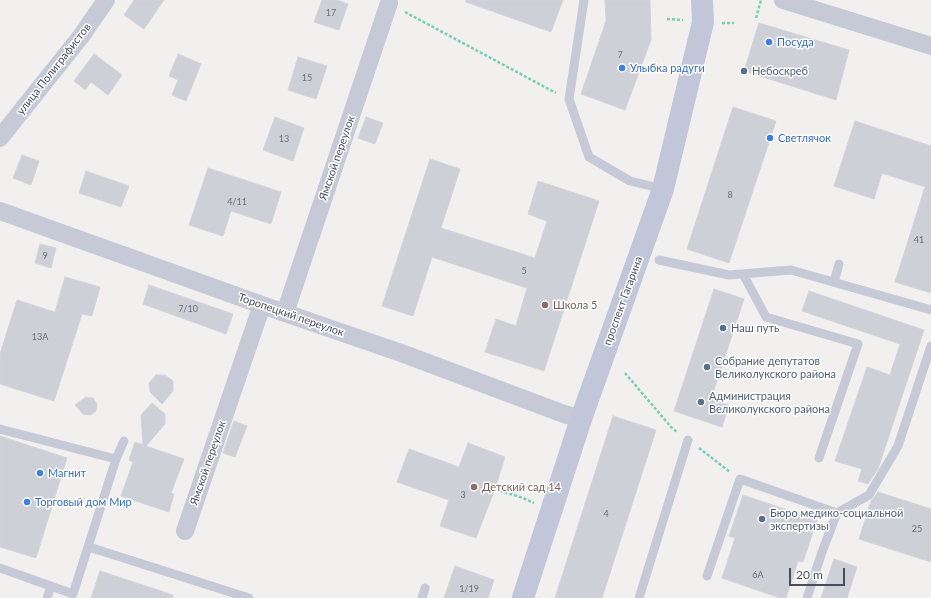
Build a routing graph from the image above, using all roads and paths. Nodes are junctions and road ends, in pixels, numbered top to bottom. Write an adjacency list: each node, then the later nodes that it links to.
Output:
1 (106, 0): 10 (street, улица Полиграфистов)
2 (702, 0): 11 (main road, проспект Гагарина)
3 (761, 0): 7 (path)
4 (783, 0): 8 (street)
5 (581, 1): 9 (lane)
6 (389, 4): 9 (path); 19 (street, Ямской переулок)
7 (756, 18)
8 (931, 46)
9 (569, 99): 11 (lane)
10 (0, 138)
11 (663, 189): 21 (main road, проспект Гагарина)
12 (0, 211): 17 (street, Торопецкий переулок)
13 (659, 260): 15 (lane)
14 (839, 264): 16 (lane)
15 (744, 274): 16 (lane); 25 (lane)
16 (834, 282): 18 (lane)
17 (262, 305): 19 (street, Торопецкий переулок); 30 (street, Ямской переулок)
18 (931, 310)
19 (285, 313): 21 (street, Торопецкий переулок)
20 (931, 346): 29 (lane)
21 (581, 419): 39 (main road, проспект Гагарина)
22 (0, 429): 26 (lane)
23 (688, 440): 40 (lane)
24 (124, 442): 26 (lane)
25 (819, 458)
26 (116, 459): 31 (lane)
27 (495, 489): 28 (path)
28 (534, 503)
29 (837, 513): 33 (lane); 41 (lane)
30 (185, 531)
31 (89, 547): 34 (lane); 37 (lane)
32 (0, 568): 34 (lane)
33 (707, 576)
34 (51, 586): 36 (lane)
35 (425, 588): 38 (lane)
36 (47, 598)
37 (249, 598)
38 (422, 598)
39 (523, 598)
40 (639, 598)
41 (807, 598)

